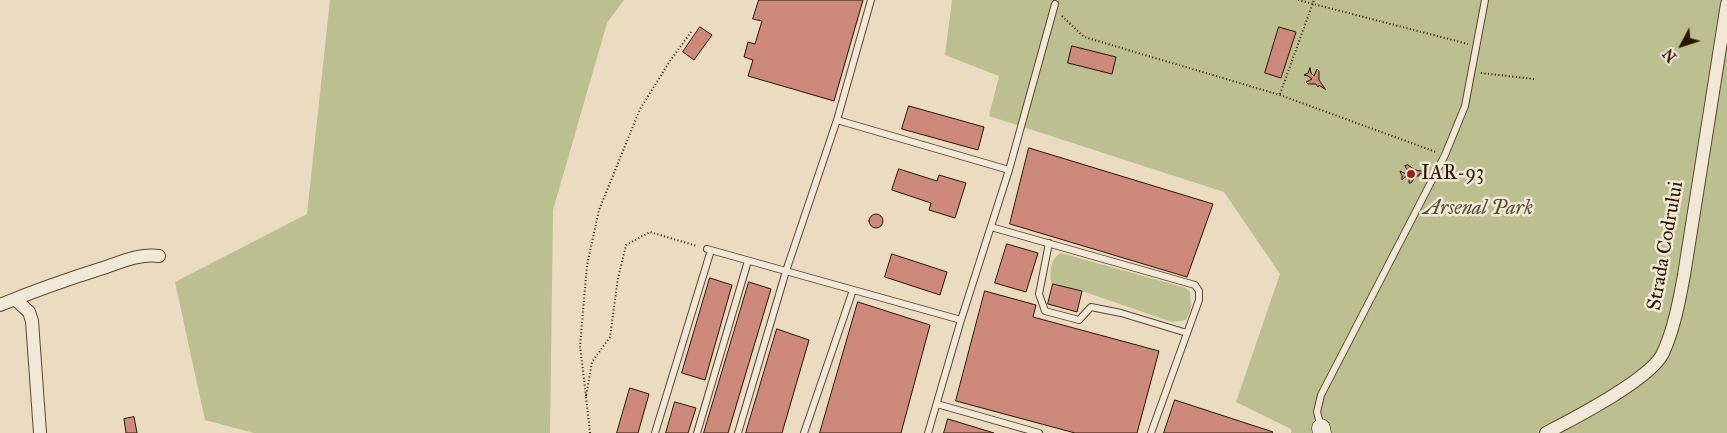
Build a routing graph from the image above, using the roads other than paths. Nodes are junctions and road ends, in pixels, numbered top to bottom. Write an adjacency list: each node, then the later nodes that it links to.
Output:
1 (871, 0): 5 (lane)
2 (1485, 0): 18 (lane)
3 (1055, 4): 6 (lane)
4 (1727, 4): 27 (street, Strada Codrului)
5 (837, 120): 6 (lane); 11 (lane)
6 (1009, 170): 7 (lane)
7 (992, 227): 8 (lane); 15 (lane)
8 (1049, 243): 16 (lane); 16 (lane)
9 (159, 256): 13 (street)
10 (748, 261): 11 (lane); 20 (lane); 21 (lane)
11 (786, 271): 12 (lane); 22 (lane)
12 (854, 290): 15 (lane); 23 (lane)
13 (15, 299): 14 (street); 19 (street)
14 (0, 305)
15 (961, 320): 17 (lane)
16 (1188, 333): 26 (lane)
17 (937, 404): 24 (lane); 25 (lane)
18 (1322, 430)
19 (40, 433)
20 (655, 433)
21 (697, 433)
22 (738, 433)
23 (804, 433)
24 (928, 433)
25 (1039, 433)
26 (1152, 433)
27 (1546, 433)

